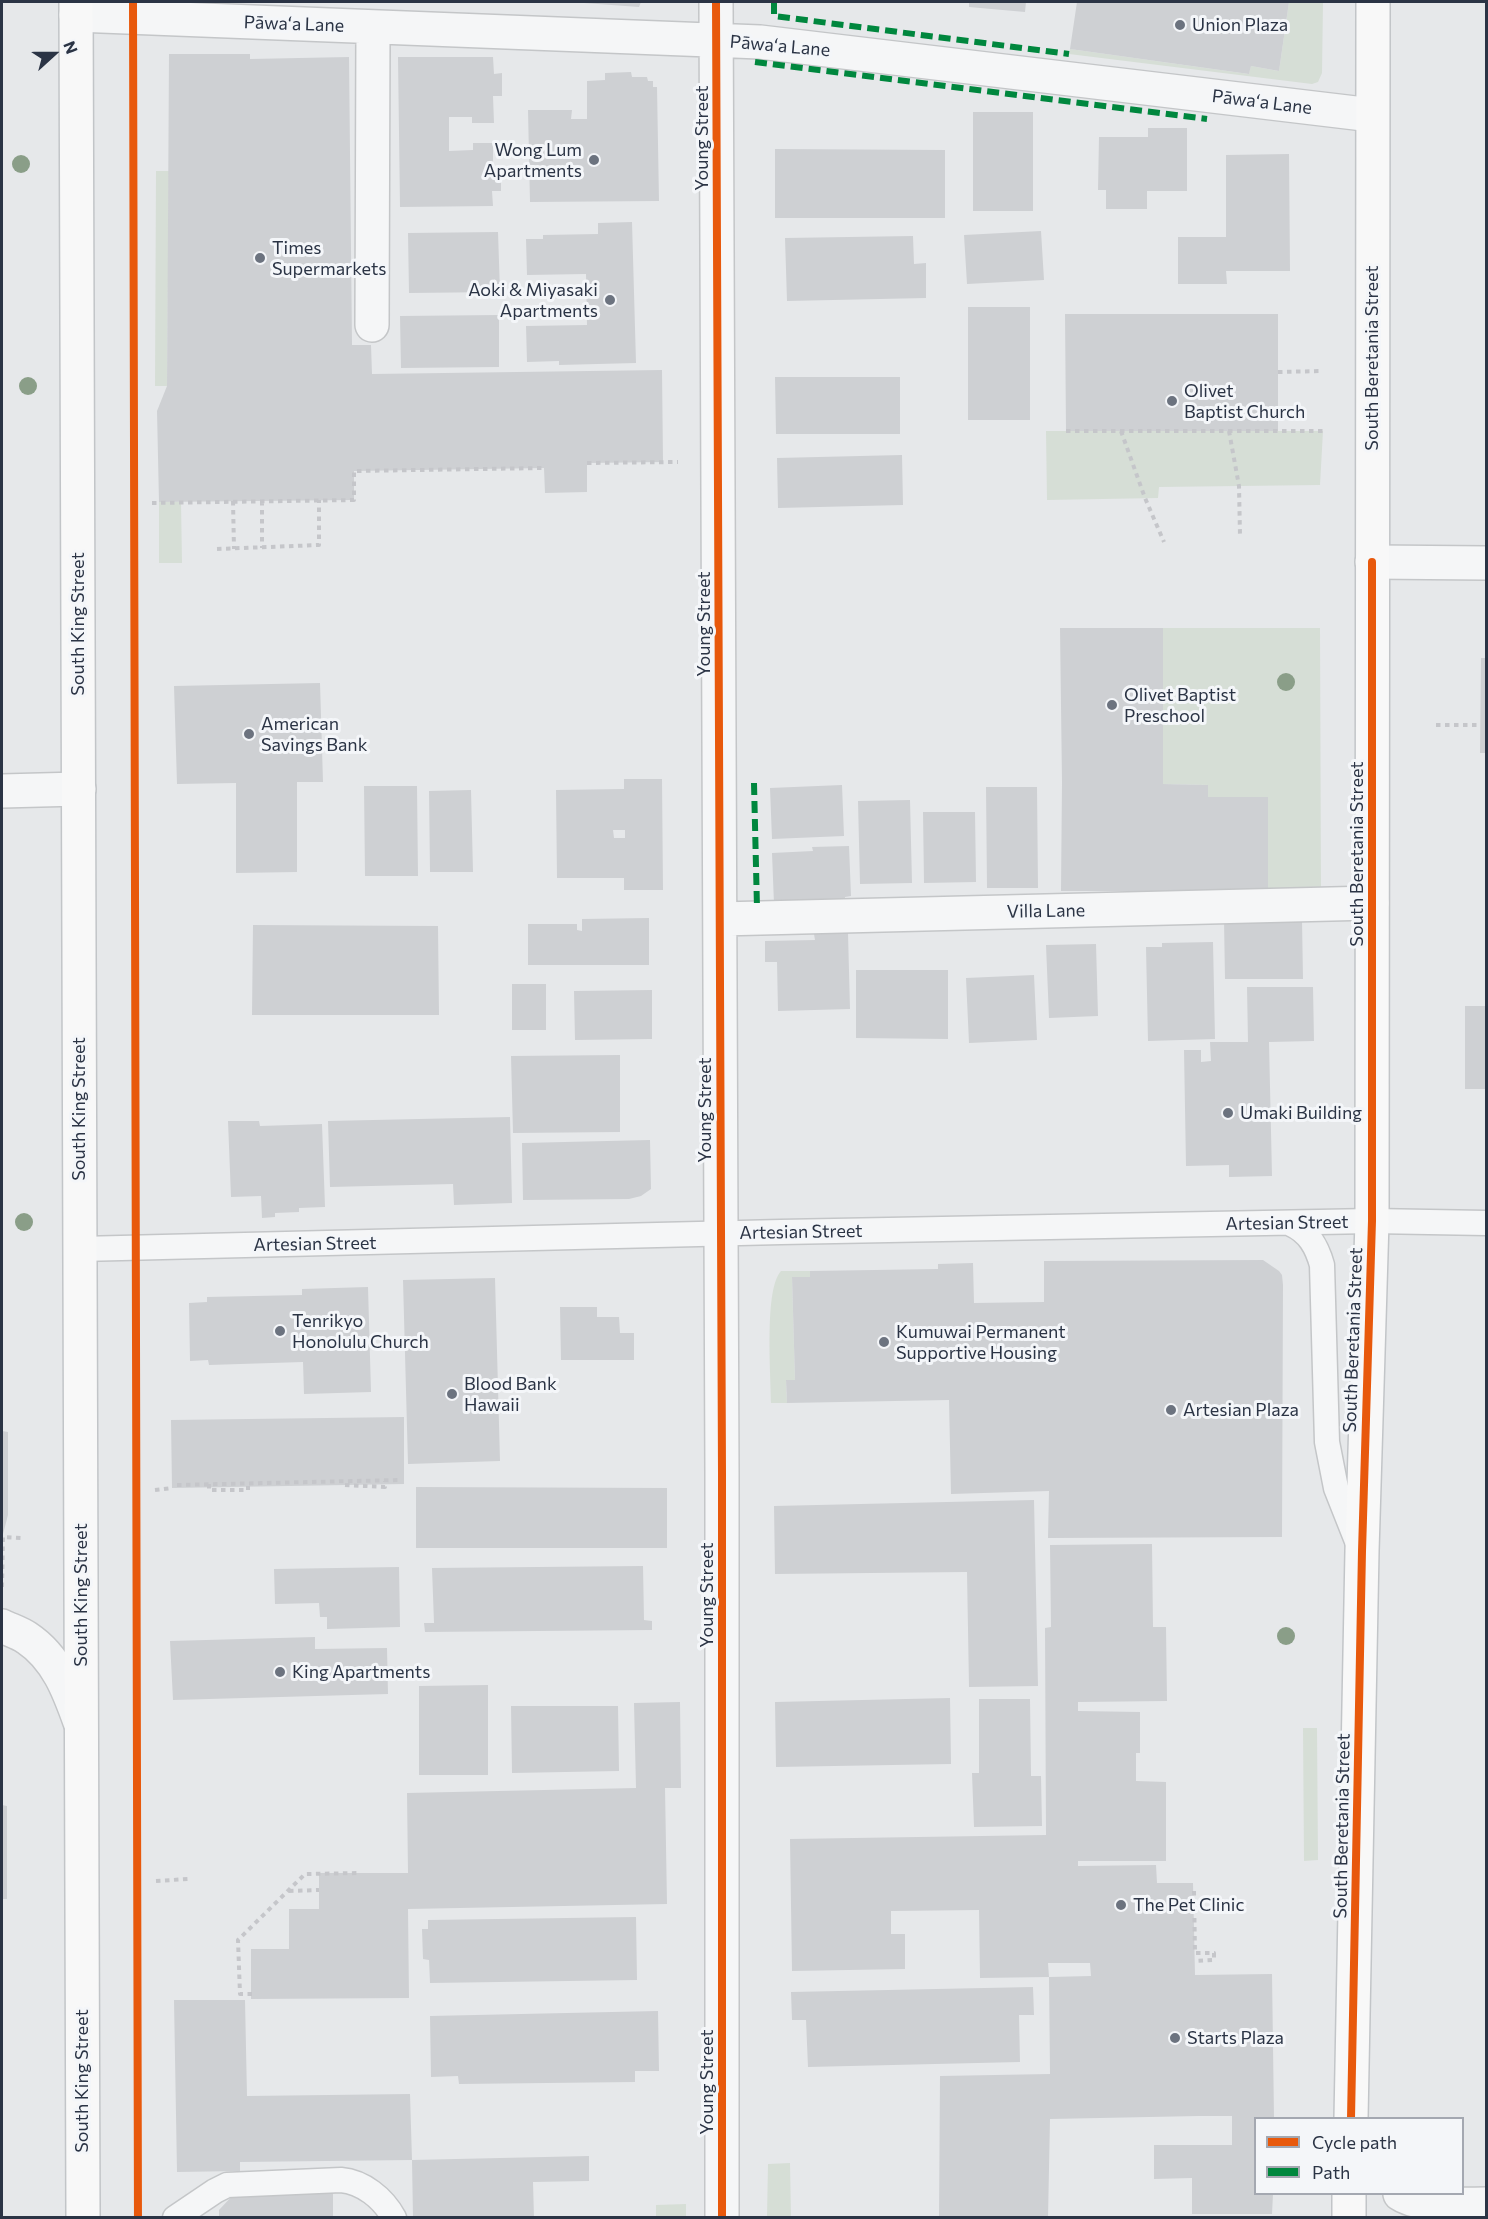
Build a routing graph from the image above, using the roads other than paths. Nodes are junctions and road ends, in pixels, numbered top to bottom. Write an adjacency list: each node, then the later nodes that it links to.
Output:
1 (716, 2): 5 (street, Young Street)
2 (1372, 2): 6 (main road, South Beretania Street)
3 (76, 8): 4 (street, Pāwaʻa Lane); 10 (main road, South King Street)
4 (373, 27): 5 (street, Pāwaʻa Lane); 7 (street)
5 (716, 40): 6 (street, Pāwaʻa Lane); 13 (street, Young Street)
6 (1372, 115): 8 (main road, South Beretania Street)
7 (372, 325)
8 (1372, 562): 9 (street); 12 (main road, South Beretania Street)
9 (1486, 563)
10 (79, 789): 11 (street); 18 (main road, South King Street)
11 (2, 791)
12 (1372, 903): 13 (street, Villa Lane); 14 (main road, South Beretania Street)
13 (720, 919): 17 (street, Young Street)
14 (1372, 1221): 15 (lane, Artesian Street); 16 (lane, Artesian Street); 19 (main road, South Beretania Street)
15 (1486, 1223)
16 (1292, 1224): 17 (lane, Artesian Street); 19 (lane)
17 (721, 1234): 18 (lane, Artesian Street); 29 (street, Young Street)
18 (80, 1249): 21 (main road, South King Street)
19 (1362, 1551): 22 (main road, South Beretania Street)
20 (2, 1626): 21 (street)
21 (81, 1725): 26 (main road, South King Street)
22 (1353, 2109)
23 (1349, 2195): 30 (main road)
24 (1404, 2195): 25 (street)
25 (1486, 2204)
26 (83, 2217)
27 (176, 2217): 28 (lane)
28 (394, 2217)
29 (722, 2217)
30 (1349, 2217)

